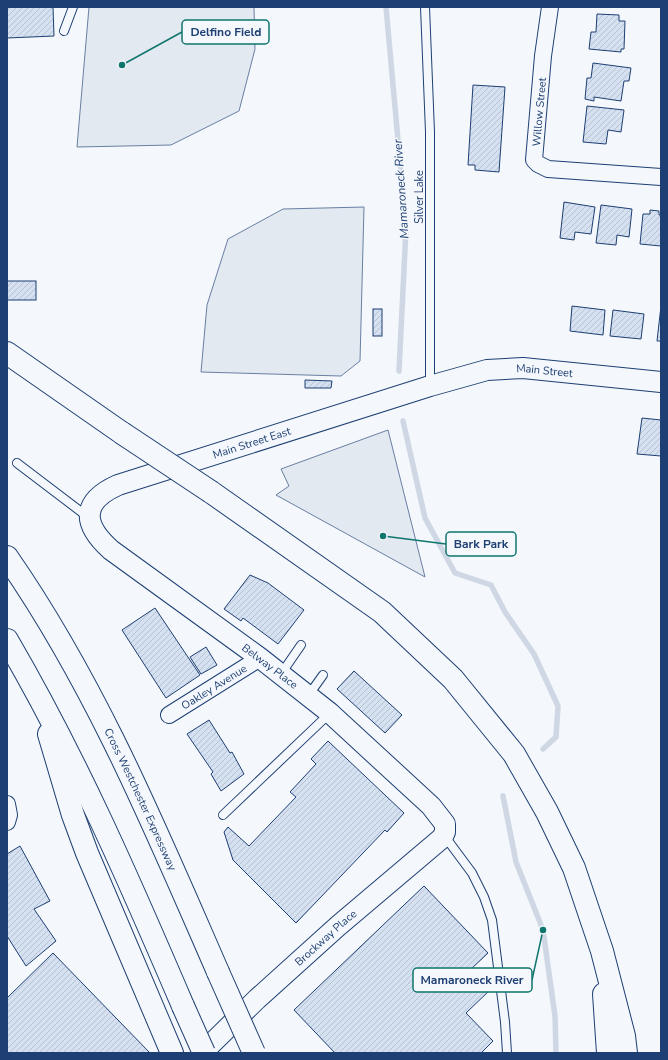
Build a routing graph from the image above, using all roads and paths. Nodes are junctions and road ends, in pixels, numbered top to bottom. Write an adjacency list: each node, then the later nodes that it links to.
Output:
1 (73, 7): 4 (lane)
2 (426, 7): 8 (lane, Silver Lake)
3 (550, 7): 5 (street, Willow Street)
4 (64, 31)
5 (661, 177)
6 (7, 354): 25 (highway, bridge)
7 (661, 382): 8 (street, Main Street)
8 (430, 386): 10 (street, Main Street East)
9 (17, 463): 10 (lane)
10 (90, 518): 14 (street, Belway Place)
11 (7, 557): 28 (highway, Cross Westchester Expressway, bridge)
12 (7, 640): 17 (highway)
13 (301, 645): 15 (lane)
14 (260, 658): 15 (street, Belway Place); 20 (street, Oakley Avenue)
15 (281, 674): 18 (street, Belway Place)
16 (323, 675): 18 (lane)
17 (38, 694): 26 (highway); 27 (highway, bridge)
18 (308, 696): 19 (street, Belway Place)
19 (330, 713): 22 (lane); 24 (street, Belway Place)
20 (169, 715)
21 (7, 804): 23 (street)
22 (223, 816)
23 (7, 822)
24 (445, 824): 27 (street, Brockway Place); 29 (lane)
25 (602, 951): 30 (highway); 31 (highway); 32 (highway)
26 (172, 1053)
27 (203, 1053)
28 (254, 1053)
29 (507, 1053)
30 (608, 1053)
31 (616, 1053)
32 (626, 1053)

